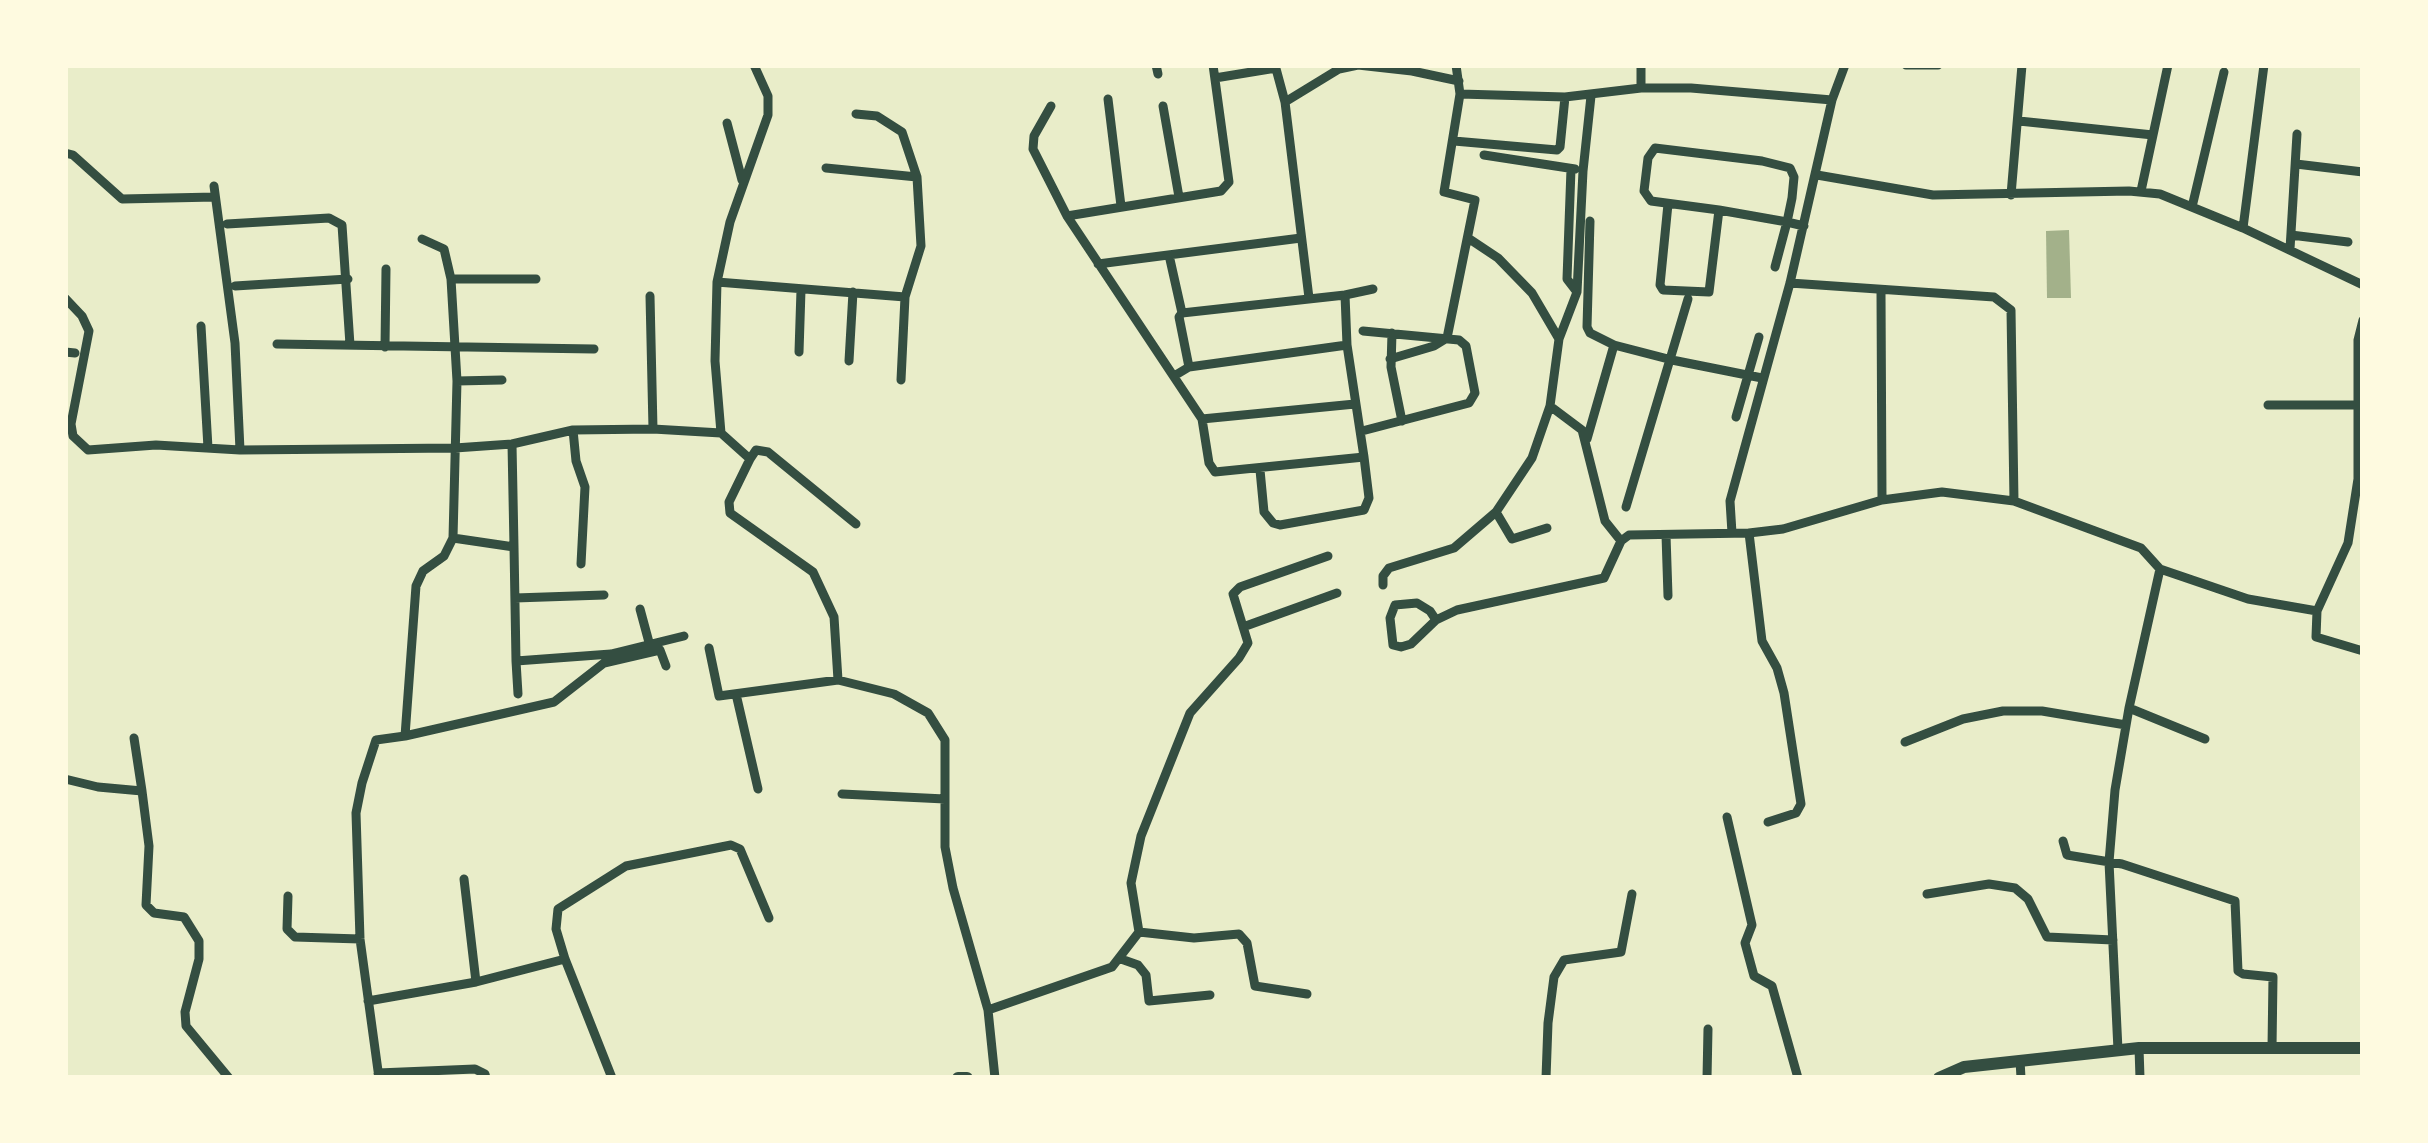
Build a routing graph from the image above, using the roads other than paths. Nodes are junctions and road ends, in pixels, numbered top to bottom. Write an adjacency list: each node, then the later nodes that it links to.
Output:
1 (754, 65): 39 (street)
2 (1212, 65): 13 (street)
3 (1456, 65): 14 (street)
4 (1640, 65): 15 (street)
5 (1845, 65): 20 (street)
6 (1906, 65): 7 (street)
7 (1938, 65)
8 (2022, 65): 25 (street)
9 (2168, 65): 28 (street)
10 (2264, 65): 52 (street)
11 (1275, 67): 13 (street); 21 (street)
12 (2224, 72): 45 (street)
13 (1215, 78): 42 (street)
14 (1459, 81): 16 (street); 21 (street)
15 (1642, 88): 17 (street); 20 (street)
16 (1460, 94): 18 (street); 29 (street)
17 (1590, 96): 18 (street); 35 (street)
18 (1565, 97): 29 (street)
19 (1108, 99): 44 (street)
20 (1832, 100): 37 (street)
21 (1285, 102): 55 (street)
22 (1050, 106): 47 (street)
23 (1163, 106): 42 (street)
24 (856, 114): 38 (street)
25 (2020, 121): 28 (street); 41 (street)
26 (726, 123): 39 (street)
27 (2297, 134): 32 (street)
28 (2153, 135): 40 (street)
29 (1454, 141): 56 (street)
30 (65, 153): 122 (street)
31 (1484, 155): 34 (street)
32 (2296, 164): 36 (street); 53 (street)
33 (826, 168): 38 (street)
34 (1571, 169): 35 (street); 73 (street)
35 (1583, 170): 73 (street)
36 (2363, 172)
37 (1817, 175): 41 (street); 51 (street)
38 (917, 176): 77 (street)
39 (742, 183): 66 (street)
40 (2142, 191): 41 (street); 45 (street)
41 (2011, 195)
42 (1178, 197): 44 (street)
43 (1668, 204): 46 (street); 46 (street); 49 (street)
44 (1121, 206): 47 (street)
45 (2192, 207): 52 (street)
46 (1719, 210): 49 (street)
47 (1067, 216): 60 (street)
48 (1590, 221): 91 (street)
49 (1787, 222): 51 (street); 61 (street)
50 (227, 224): 63 (street)
51 (1804, 226): 67 (street)
52 (2243, 228): 58 (street)
53 (2291, 235): 57 (street); 58 (street)
54 (422, 238): 64 (street)
55 (1301, 238): 59 (street); 79 (street)
56 (1468, 238): 87 (street); 88 (street)
57 (2348, 242)
58 (2290, 249): 68 (street)
59 (1169, 254): 60 (street); 81 (street)
60 (1098, 264): 101 (street)
61 (1775, 268)
62 (386, 269): 93 (street)
63 (348, 279): 69 (street); 90 (street)
64 (451, 279): 65 (street); 94 (street)
65 (536, 279)
66 (717, 282): 71 (street); 117 (street)
67 (1790, 283): 74 (street); 103 (street)
68 (2363, 285)
69 (236, 286)
70 (1373, 289): 75 (street)
71 (801, 290): 72 (street); 96 (street)
72 (853, 292): 77 (street); 99 (street)
73 (1577, 292): 88 (street)
74 (1881, 292): 126 (street); 127 (street)
75 (1345, 295): 79 (street); 92 (street)
76 (650, 296): 114 (street)
77 (905, 297): 105 (street)
78 (65, 298): 120 (street)
79 (1309, 298): 81 (street)
80 (1688, 299): 98 (street)
81 (1182, 313): 100 (street)
82 (2363, 320): 110 (street)
83 (201, 326): 120 (street)
84 (1364, 331): 85 (street)
85 (1392, 333): 87 (street); 97 (street)
86 (1759, 336): 102 (street)
87 (1447, 338): 97 (street); 113 (street)
88 (1559, 339): 108 (street)
89 (276, 344): 90 (street)
90 (350, 345): 93 (street)
91 (1614, 345): 98 (street); 118 (street)
92 (1347, 346): 100 (street); 107 (street)
93 (385, 347): 94 (street)
94 (455, 348): 95 (street); 106 (street)
95 (594, 349)
96 (799, 352)
97 (1390, 359): 113 (street)
98 (1672, 360): 102 (street); 128 (street)
99 (850, 361)
100 (1190, 366): 101 (street)
101 (1174, 376): 112 (street)
102 (1749, 376): 103 (street); 111 (street)
103 (1762, 378): 132 (street)
104 (502, 380): 106 (street)
105 (900, 380)
106 (457, 381): 121 (street)
107 (1354, 404): 112 (street); 123 (street)
108 (1550, 406): 129 (street); 136 (street)
109 (2268, 406): 110 (street)
110 (2359, 406): 147 (street)
111 (1736, 417)
112 (1202, 419): 125 (street)
113 (1402, 421): 116 (street)
114 (653, 429): 115 (street); 117 (street)
115 (574, 430): 119 (street); 139 (street)
116 (1362, 431)
117 (721, 432): 124 (street)
118 (1587, 439)
119 (512, 444): 121 (street); 137 (street)
120 (208, 448): 122 (street)
121 (455, 448): 122 (street); 135 (street)
122 (240, 450)
123 (1364, 457): 125 (street); 125 (street)
124 (750, 459): 130 (street); 156 (street)
125 (1260, 470)
126 (1882, 500): 127 (street); 133 (street)
127 (2014, 502): 140 (street)
128 (1626, 507)
129 (1496, 512): 131 (street); 141 (street)
130 (856, 524)
131 (1547, 528)
132 (1732, 533): 133 (street); 134 (street)
133 (1748, 533): 171 (street)
134 (1666, 536): 136 (street); 144 (street)
135 (453, 538): 137 (street); 161 (street)
136 (1621, 541): 148 (street)
137 (514, 547): 145 (street)
138 (1328, 556): 149 (street)
139 (582, 564)
140 (2160, 568): 147 (street); 159 (street)
141 (1383, 585)
142 (1337, 593): 149 (street)
143 (604, 595): 145 (street)
144 (1668, 596)
145 (515, 598): 154 (street)
146 (640, 609): 151 (street)
147 (2318, 611): 153 (street)
148 (1436, 620): 148 (street)
149 (1243, 627): 179 (street)
150 (684, 636): 151 (street)
151 (650, 646): 154 (street)
152 (709, 648): 158 (street)
153 (2363, 651)
154 (516, 662): 157 (street)
155 (666, 666): 161 (street)
156 (838, 680): 158 (street); 169 (street)
157 (518, 694)
158 (736, 694): 166 (street)
159 (2129, 708): 160 (street); 163 (street)
160 (2126, 725): 164 (street); 173 (street)
161 (405, 736): 180 (street)
162 (134, 738): 167 (street)
163 (2205, 739)
164 (1904, 742)
165 (65, 779): 167 (street)
166 (758, 788)
167 (142, 791): 196 (street)
168 (842, 794): 169 (street)
169 (945, 798): 188 (street)
170 (1727, 817): 204 (street)
171 (1768, 822)
172 (2063, 841): 173 (street)
173 (2109, 862): 181 (street); 191 (street)
174 (464, 879): 184 (street)
175 (1632, 894): 202 (street)
176 (1927, 894): 181 (street)
177 (288, 896): 180 (street)
178 (769, 918): 182 (street)
179 (1139, 932): 183 (street); 185 (street)
180 (360, 939): 187 (street)
181 (2113, 940): 193 (street)
182 (565, 958): 184 (street); 198 (street)
183 (1121, 959): 186 (street); 188 (street)
184 (476, 982): 187 (street)
185 (1307, 994)
186 (1210, 996)
187 (368, 1000): 195 (street)
188 (988, 1010): 201 (street)
189 (1708, 1029): 203 (street)
190 (2139, 1048): 191 (main road); 193 (main road); 207 (street)
191 (2272, 1048): 192 (main road)
192 (2363, 1048)
193 (2118, 1050): 194 (main road)
194 (2020, 1060): 205 (main road); 206 (street)
195 (376, 1076): 197 (street)
196 (229, 1078)
197 (486, 1078)
198 (612, 1078)
199 (958, 1078): 200 (main road)
200 (967, 1078)
201 (995, 1078)
202 (1546, 1078)
203 (1707, 1078)
204 (1798, 1078)
205 (1939, 1078)
206 (2021, 1078)
207 (2140, 1078)

